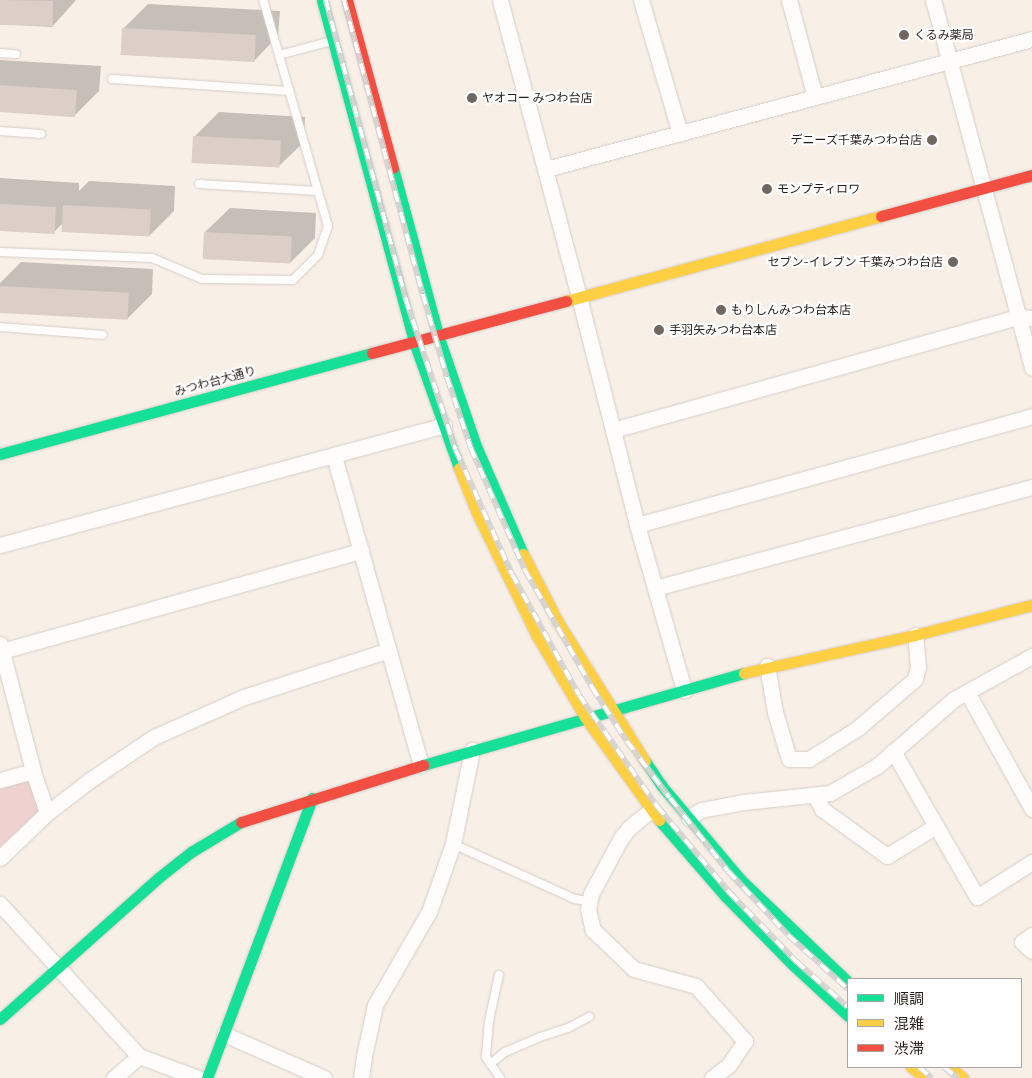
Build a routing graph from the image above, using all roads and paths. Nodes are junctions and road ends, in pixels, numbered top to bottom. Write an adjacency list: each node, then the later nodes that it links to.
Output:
1 (263, 0): 12 (lane)
2 (322, 0): 9 (street)
3 (347, 0): 29 (street)
4 (500, 0): 20 (street)
5 (642, 0): 18 (street)
6 (789, 0): 16 (street)
7 (933, 0): 13 (street)
8 (1032, 39): 13 (street)
9 (333, 41): 12 (lane); 31 (street)
10 (0, 53): 11 (lane)
11 (16, 54)
12 (278, 55): 15 (lane)
13 (949, 62): 16 (street); 23 (street)
14 (112, 79): 15 (lane)
15 (289, 91): 24 (lane)
16 (815, 97): 18 (street)
17 (0, 132): 19 (lane)
18 (680, 133): 20 (street)
19 (41, 134)
20 (546, 169): 26 (street)
21 (1032, 175): 23 (street, みつわ台大通り)
22 (199, 184): 24 (lane)
23 (983, 188): 26 (street, みつわ台大通り); 27 (street)
24 (317, 191): 25 (lane)
25 (0, 252)
26 (579, 296): 29 (street, みつわ台大通り); 35 (street)
27 (1025, 317): 32 (street); 35 (street)
28 (0, 327): 30 (lane)
29 (438, 335): 31 (street, みつわ台大通り); 51 (street)
30 (103, 336)
31 (414, 342): 34 (street); 36 (street, みつわ台大通り)
32 (1032, 368)
33 (1032, 416): 39 (street)
34 (444, 425): 37 (street); 52 (street)
35 (613, 430): 39 (street)
36 (0, 454)
37 (334, 456): 40 (street); 41 (street)
38 (1032, 487): 42 (street)
39 (636, 525): 42 (street)
40 (0, 545)
41 (361, 551): 45 (street); 46 (street)
42 (654, 588): 49 (street)
43 (1032, 605): 44 (street)
44 (916, 635): 48 (street); 48 (street)
45 (1, 647): 56 (street)
46 (389, 650): 55 (street); 62 (street)
47 (1032, 656): 50 (street)
48 (767, 666): 49 (street)
49 (684, 690): 51 (street)
50 (967, 692): 54 (street); 60 (street)
51 (612, 711): 52 (street); 63 (street)
52 (585, 717): 53 (street); 61 (street)
53 (472, 750): 55 (street); 65 (street)
54 (893, 751): 58 (street); 64 (street)
55 (422, 765): 59 (street)
56 (33, 771): 57 (street); 62 (street)
57 (0, 780)
58 (815, 794): 63 (street); 64 (street)
59 (312, 798): 72 (street); 78 (street)
60 (1032, 809)
61 (651, 810): 68 (street); 75 (street)
62 (47, 813): 66 (street)
63 (689, 818): 74 (street)
64 (936, 826): 67 (street)
65 (453, 844): 68 (lane); 87 (street)
66 (0, 858)
67 (1032, 862)
68 (588, 901): 89 (street)
69 (0, 904): 72 (street)
70 (1032, 935): 71 (street)
71 (1032, 950)
72 (59, 967): 77 (street); 79 (street)
73 (499, 975): 80 (lane)
74 (847, 981)
75 (847, 1015)
76 (589, 1017): 80 (lane)
77 (0, 1019)
78 (224, 1034): 85 (street); 86 (street)
79 (139, 1056): 83 (street); 84 (street)
80 (490, 1064): 88 (lane)
81 (912, 1068): 90 (street)
82 (951, 1068): 91 (street)
83 (114, 1078)
84 (198, 1078)
85 (207, 1078)
86 (324, 1078)
87 (361, 1078)
88 (500, 1078)
89 (712, 1078)
90 (925, 1078)
91 (963, 1078)

